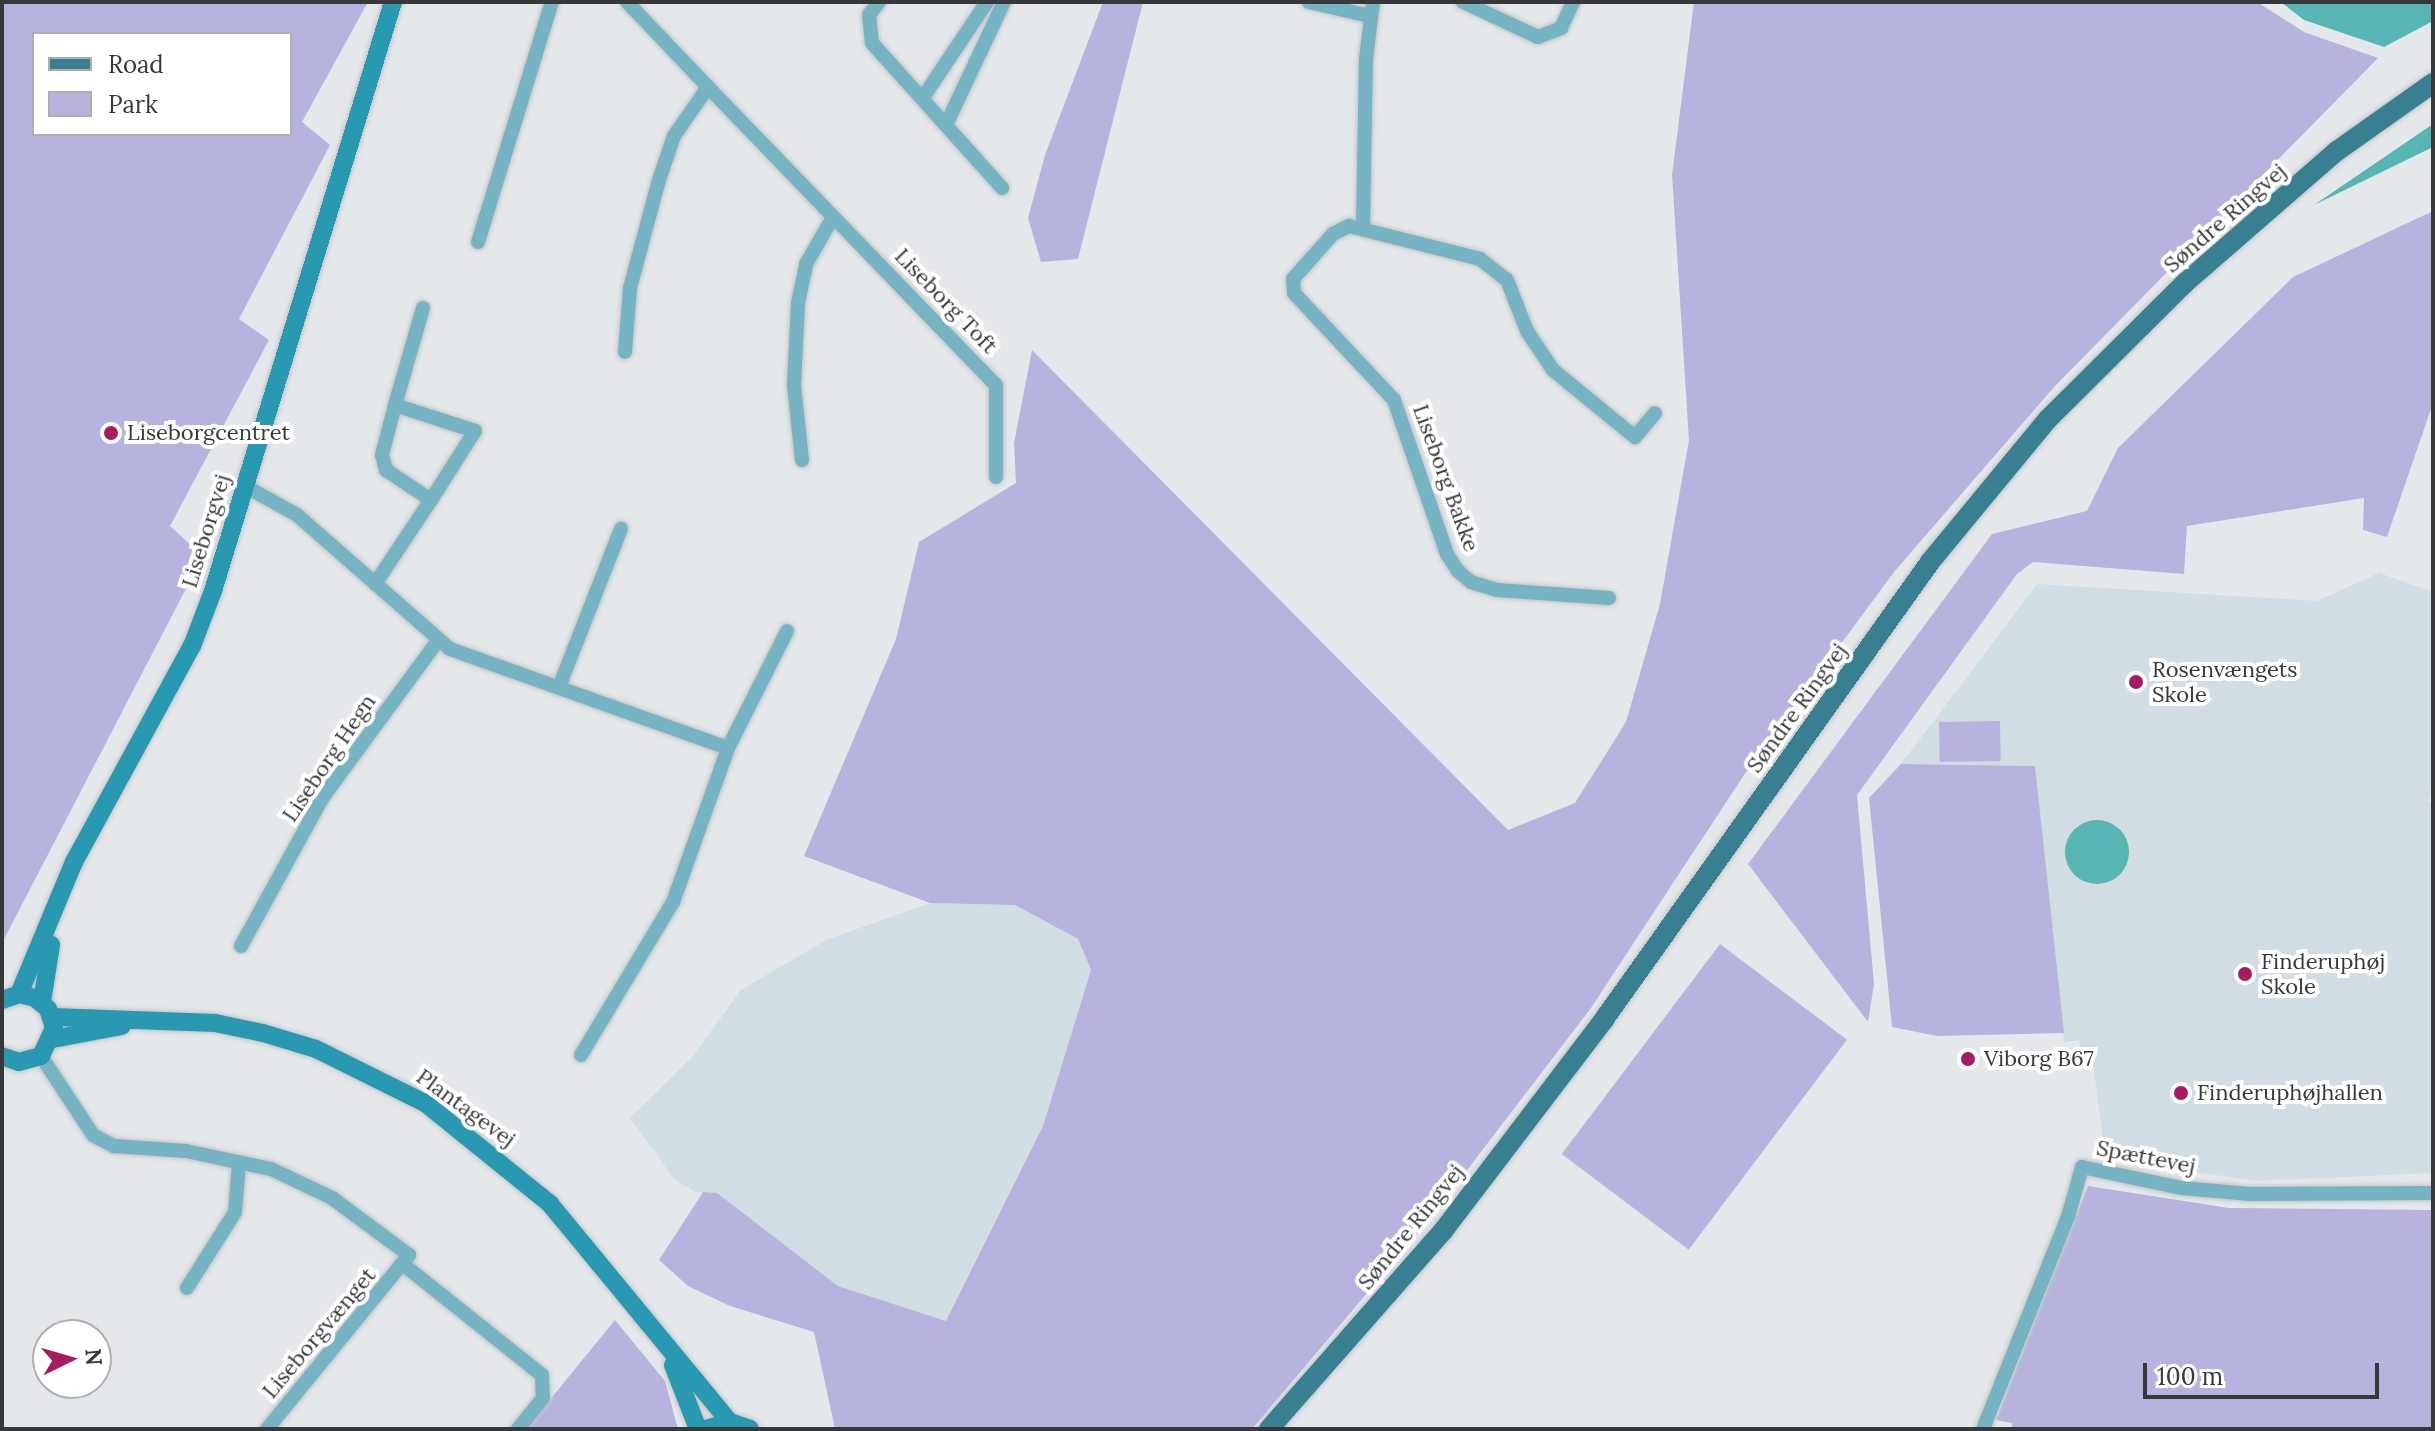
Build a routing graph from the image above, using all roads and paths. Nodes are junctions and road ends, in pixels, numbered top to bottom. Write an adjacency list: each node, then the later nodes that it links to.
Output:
1 (393, 2): 25 (street, Liseborgvej)
2 (552, 2): 18 (street)
3 (627, 2): 12 (street, Liseborg Toft)
4 (879, 2): 13 (street)
5 (987, 2): 13 (street)
6 (1004, 2): 14 (street)
7 (1309, 2): 10 (street)
8 (1463, 2): 9 (street)
9 (1573, 2)
10 (1372, 9): 17 (street)
11 (2433, 83): 54 (main road, Søndre Ringvej)
12 (708, 87): 16 (street, Liseborg Toft); 20 (street)
13 (924, 96): 14 (street)
14 (946, 125): 15 (street)
15 (1002, 188)
16 (833, 217): 23 (street); 24 (street, Liseborg Toft)
17 (1363, 227): 22 (street); 29 (street, Liseborg Bakke)
18 (478, 242)
19 (423, 308): 21 (street)
20 (625, 352)
21 (395, 405): 26 (street); 26 (street)
22 (1655, 413)
23 (802, 460)
24 (996, 477)
25 (245, 486): 28 (street); 34 (street, Liseborgvej)
26 (431, 500): 28 (street)
27 (621, 529): 32 (street)
28 (375, 584): 31 (street)
29 (1609, 598)
30 (787, 631): 33 (street)
31 (437, 642): 32 (street); 35 (street, Liseborg Hegn)
32 (559, 687): 33 (street)
33 (728, 748): 40 (street)
34 (56, 915): 36 (street, Liseborgvej); 37 (street, Liseborgvej)
35 (241, 946)
36 (10, 997): 37 (street, Plantagevej)
37 (47, 1010): 38 (street, Plantagevej); 39 (street, Liseborgvej)
38 (160, 1020): 39 (street, Plantagevej); 47 (street, Plantagevej)
39 (53, 1039): 41 (street)
40 (581, 1055)
41 (41, 1056): 42 (street); 43 (street, Liseborgvænget)
42 (4, 1060)
43 (239, 1162): 45 (street, Liseborgvænget); 46 (street)
44 (2433, 1193): 55 (street, Spættevej)
45 (404, 1265): 49 (street, Liseborgvænget); 50 (street, Liseborgvænget)
46 (187, 1288)
47 (669, 1355): 48 (street, Plantagevej); 51 (street, Plantagevej)
48 (730, 1422): 52 (street); 53 (street)
49 (267, 1429)
50 (518, 1429)
51 (698, 1429)
52 (706, 1429)
53 (750, 1429)
54 (1269, 1429)
55 (1983, 1429)

